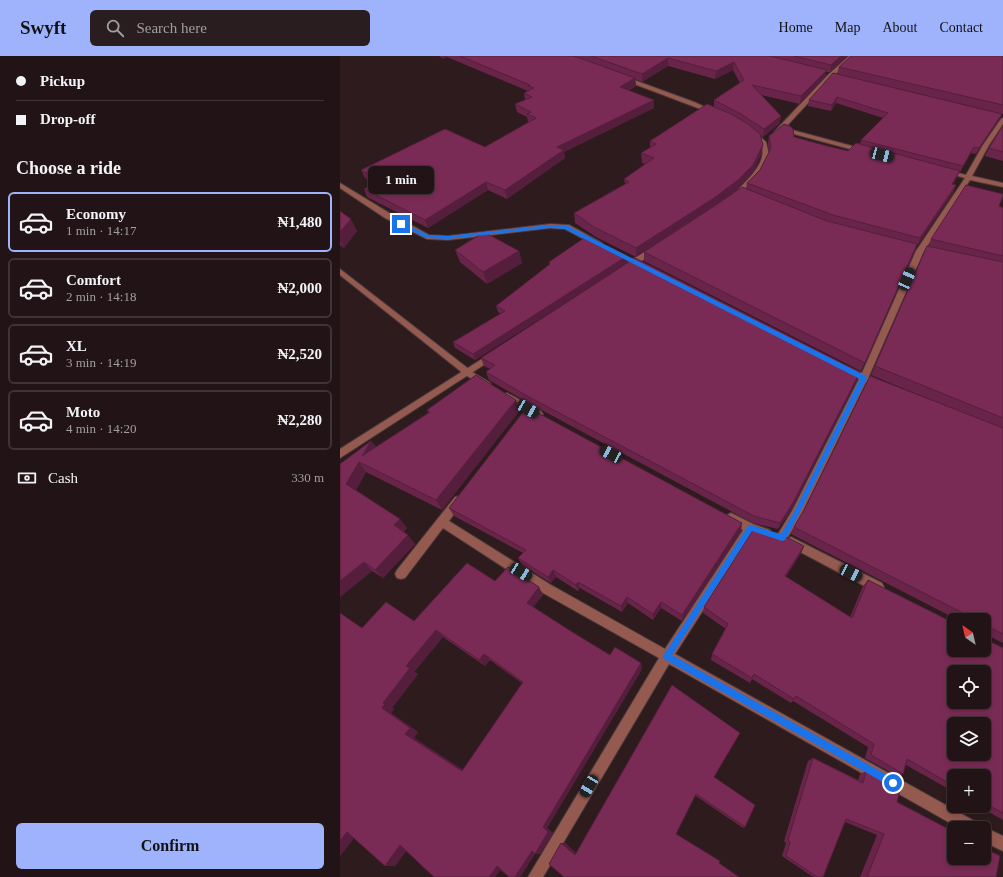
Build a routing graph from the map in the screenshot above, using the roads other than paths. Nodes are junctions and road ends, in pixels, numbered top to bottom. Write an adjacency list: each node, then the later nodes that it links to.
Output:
1 (852, 56): 3 (street)
2 (823, 74): 3 (street)
3 (830, 76): 5 (street); 9 (street)
4 (619, 77): 6 (street)
5 (837, 78)
6 (719, 115)
7 (1001, 118): 13 (street)
8 (744, 128): 10 (street)
9 (781, 129): 10 (street); 11 (street)
10 (762, 142): 16 (street)
11 (871, 152)
12 (938, 170): 13 (street)
13 (968, 178): 14 (street); 24 (street)
14 (1003, 184)
15 (340, 185): 17 (street)
16 (728, 201)
17 (602, 245)
18 (660, 246): 20 (street)
19 (340, 271): 23 (street)
20 (622, 271)
21 (499, 351): 23 (street)
22 (836, 364): 24 (street)
23 (467, 372): 26 (street); 27 (street)
24 (864, 378): 25 (street); 32 (street)
25 (886, 387)
26 (547, 419)
27 (340, 454)
28 (465, 491): 30 (street)
29 (723, 514): 31 (street)
30 (442, 522): 33 (street); 35 (street)
31 (750, 528): 32 (street); 35 (street)
32 (782, 537): 34 (street)
33 (401, 574)
34 (885, 591)
35 (667, 656): 36 (street); 39 (street)
36 (962, 821)
37 (991, 838): 38 (street)
38 (1003, 844)
39 (535, 877)

